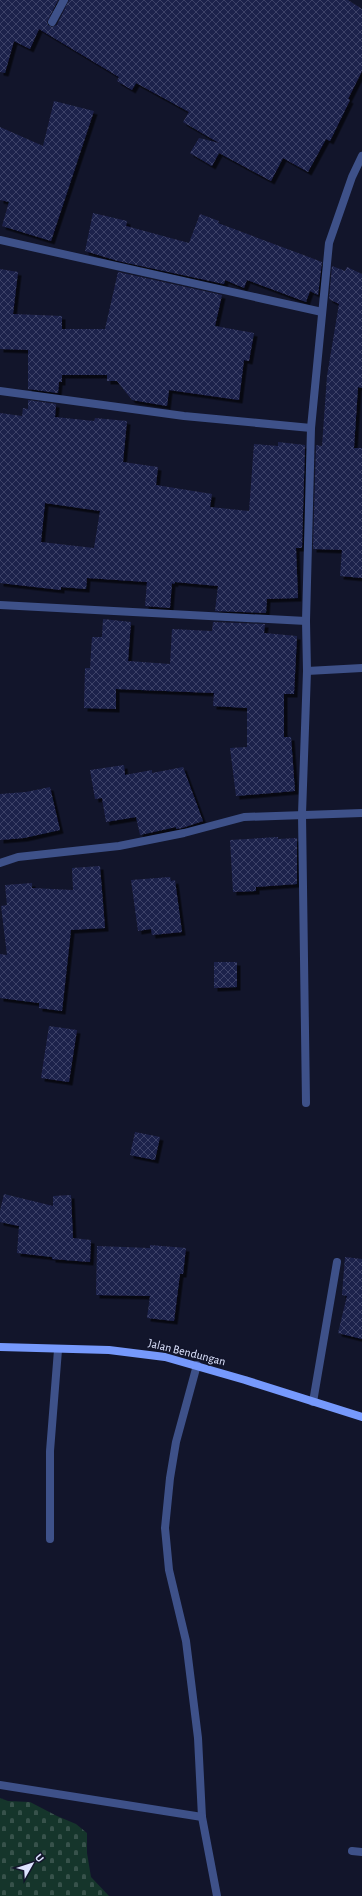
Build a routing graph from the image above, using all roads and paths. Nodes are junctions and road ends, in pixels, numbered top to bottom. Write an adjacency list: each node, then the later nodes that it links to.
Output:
1 (64, 0): 2 (street)
2 (52, 22)
3 (362, 156): 5 (street)
4 (0, 240): 5 (street)
5 (322, 312): 7 (street)
6 (0, 391): 7 (street)
7 (311, 428): 9 (street)
8 (0, 605): 9 (street)
9 (306, 621): 11 (street)
10 (362, 668): 11 (street)
11 (307, 671): 13 (street)
12 (362, 813): 13 (street)
13 (302, 814): 14 (street); 15 (street)
14 (0, 862)
15 (306, 1103)
16 (337, 1262): 20 (street)
17 (0, 1348): 18 (street, Jalan Bendungan)
18 (58, 1350): 19 (street, Jalan Bendungan); 22 (street)
19 (197, 1365): 20 (street, Jalan Bendungan); 24 (street)
20 (313, 1402): 21 (street, Jalan Bendungan)
21 (362, 1417)
22 (50, 1539)
23 (0, 1785): 24 (street)
24 (202, 1818): 27 (street)
25 (352, 1851): 26 (street)
26 (362, 1852)
27 (217, 1896)

